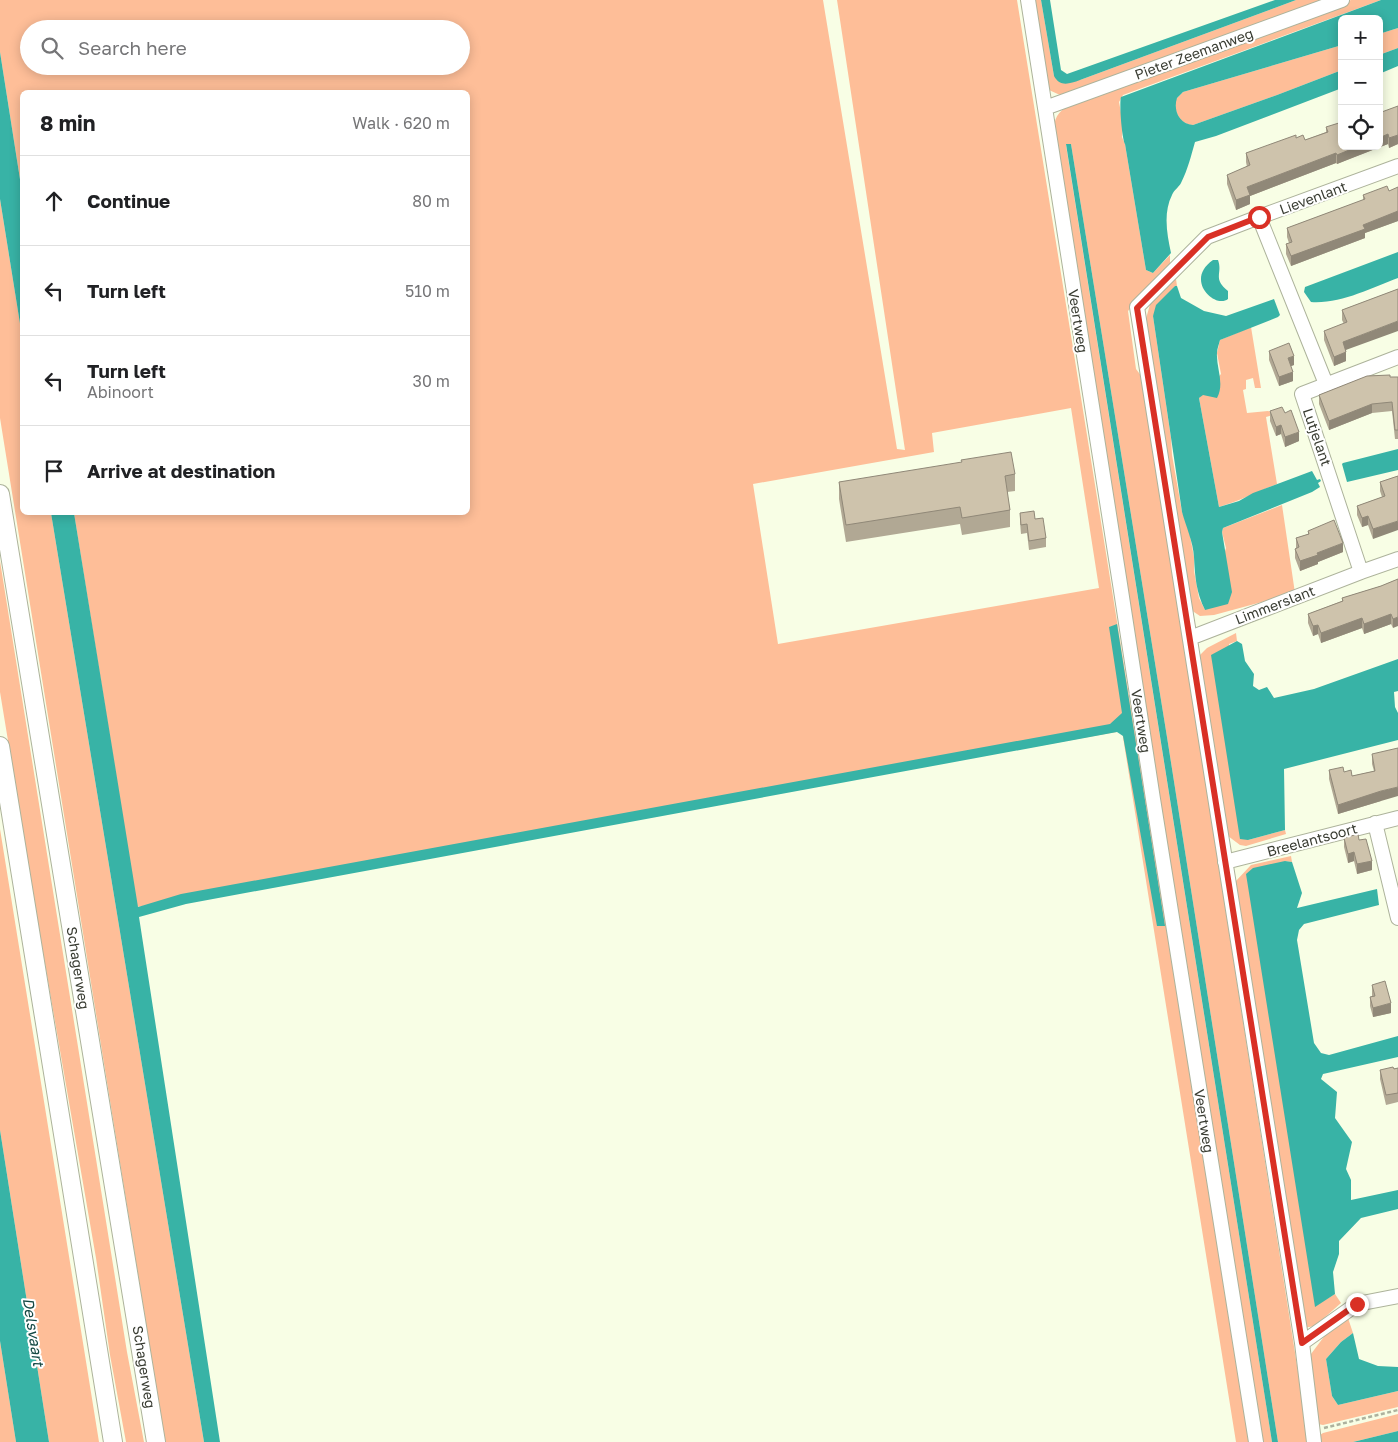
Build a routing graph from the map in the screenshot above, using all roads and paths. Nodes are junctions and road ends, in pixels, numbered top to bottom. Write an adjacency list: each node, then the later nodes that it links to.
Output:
1 (1028, 0): 3 (street, Veertweg)
2 (1342, 0): 3 (street, Pieter Zeemanweg)
3 (1045, 108): 25 (street, Veertweg)
4 (1398, 166): 5 (street, Lievenlant)
5 (1259, 217): 9 (street); 13 (street, Lievenlant)
6 (1398, 357): 8 (street, Lutjelant)
7 (1398, 366): 8 (street, Lutjelant)
8 (1373, 367): 9 (street, Lutjelant)
9 (1326, 384): 12 (street, Lutjelant)
10 (0, 494): 24 (main road, Schagerweg)
11 (1398, 559): 12 (street, Limmerslant)
12 (1361, 572): 13 (street, Limmerslant)
13 (1190, 638): 17 (street)
14 (0, 746): 23 (main road)
15 (1398, 818): 16 (street, Breelantsoort)
16 (1375, 823): 17 (street, Breelantsoort); 18 (street)
17 (1225, 862): 20 (street)
18 (1398, 918)
19 (1398, 1296): 20 (street)
20 (1302, 1343): 22 (street)
21 (1398, 1410): 22 (path)
22 (1314, 1437)
23 (113, 1442)
24 (156, 1442)
25 (1256, 1442)

